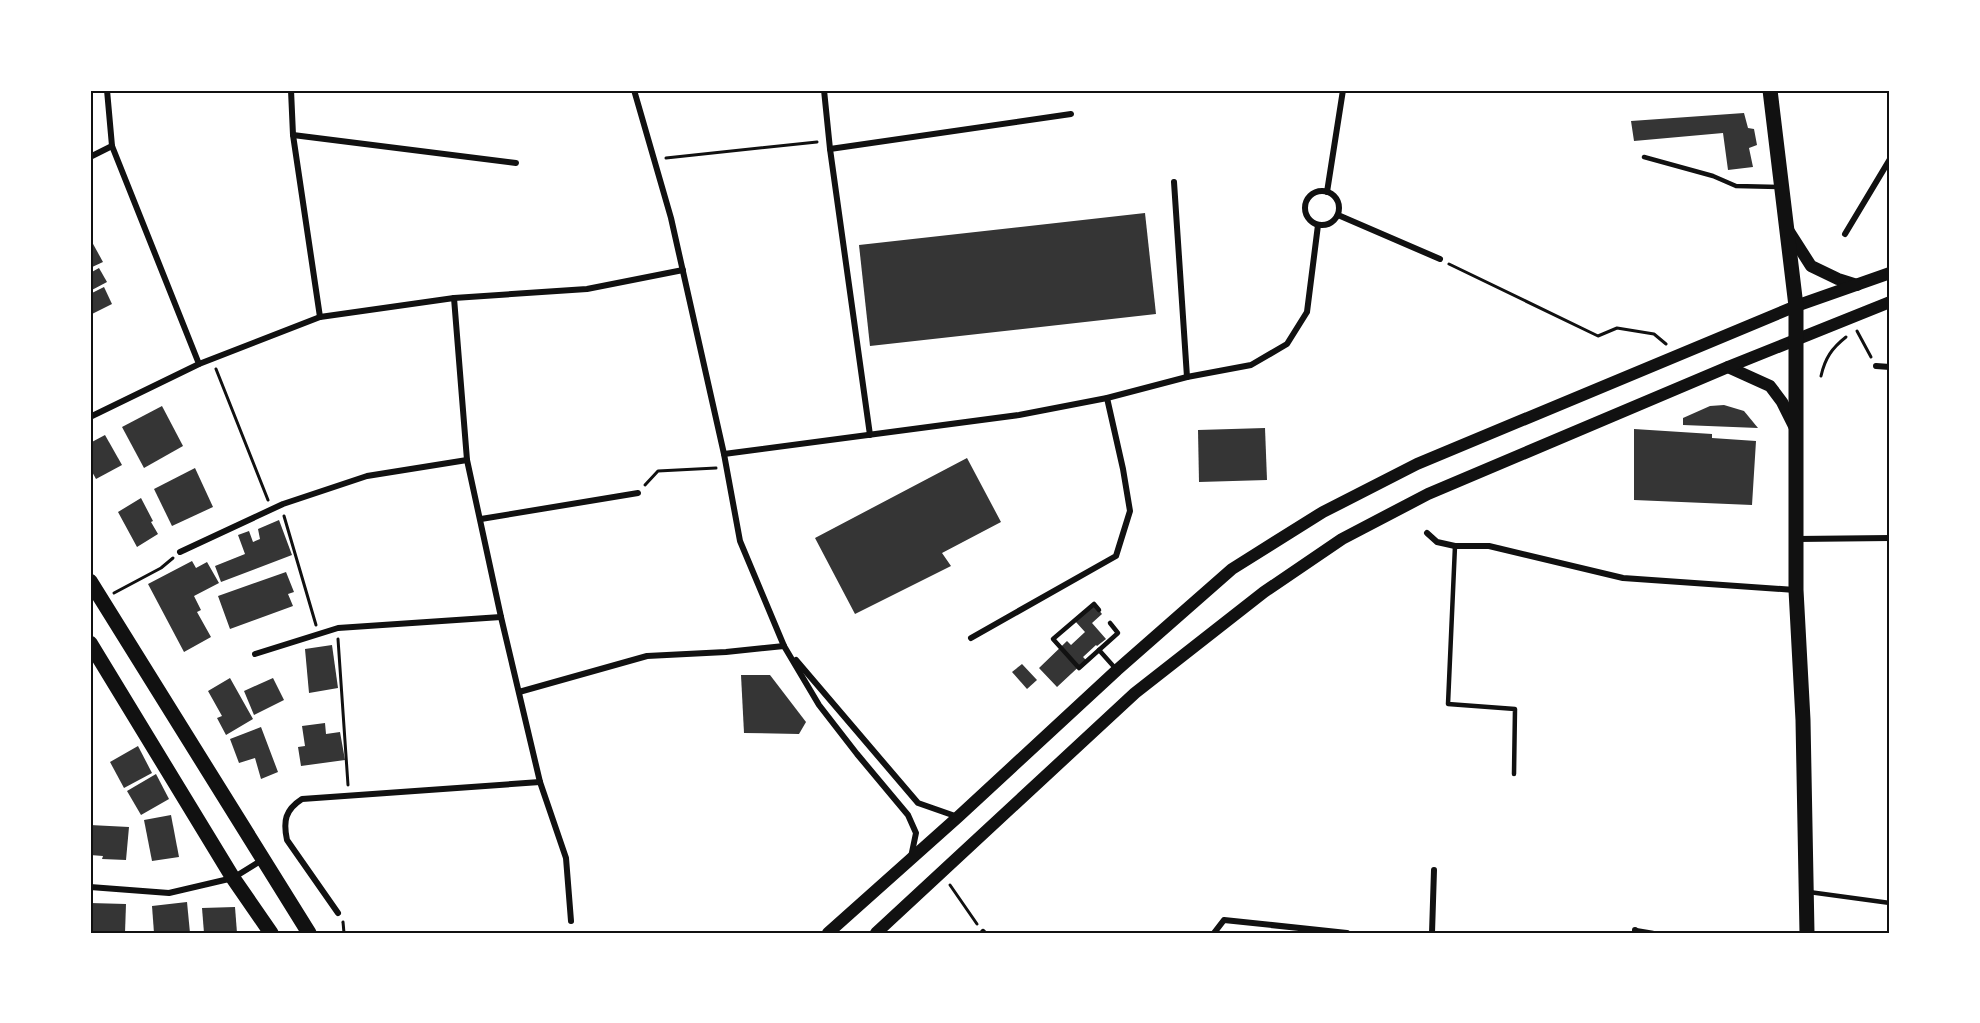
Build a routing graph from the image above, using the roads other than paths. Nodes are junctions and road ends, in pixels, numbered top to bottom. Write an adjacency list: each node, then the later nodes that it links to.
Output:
1 (106, 90): 9 (street)
2 (291, 90): 8 (street)
3 (634, 90): 23 (street)
4 (824, 90): 10 (street)
5 (1343, 90): 17 (street)
6 (1770, 90): 16 (main road)
7 (1071, 114): 10 (street)
8 (293, 135): 14 (street); 29 (street)
9 (112, 146): 11 (street); 31 (street)
10 (830, 149): 39 (street)
11 (90, 157)
12 (1644, 157): 16 (lane)
13 (1890, 159): 21 (street)
14 (516, 163)
15 (1174, 182): 35 (street)
16 (1782, 187): 20 (main road)
17 (1327, 192): 18 (street); 19 (street)
18 (1338, 215): 19 (street); 22 (street)
19 (1318, 225): 35 (street)
20 (1788, 230): 25 (main road); 28 (main road)
21 (1845, 234)
22 (1440, 259)
23 (683, 270): 26 (street); 40 (street)
24 (1890, 273): 25 (main road)
25 (1857, 285): 28 (main road)
26 (454, 298): 29 (street); 41 (street)
27 (1890, 302): 30 (main road)
28 (1796, 306): 30 (main road); 59 (main road)
29 (320, 317): 31 (street)
30 (1796, 340): 33 (main road); 38 (main road)
31 (199, 364): 37 (street)
32 (1876, 366): 34 (street)
33 (1728, 367): 38 (main road); 77 (main road)
34 (1890, 367)
35 (1187, 377): 36 (street)
36 (1107, 398): 39 (street); 54 (street)
37 (90, 417)
38 (1796, 429): 46 (main road)
39 (870, 435): 40 (street)
40 (724, 454): 56 (street)
41 (467, 460): 43 (street); 48 (street)
42 (638, 493): 43 (street)
43 (481, 519): 52 (street)
44 (1427, 533): 47 (street)
45 (1890, 538): 46 (street)
46 (1796, 539): 50 (main road)
47 (1455, 546): 50 (street); 61 (lane)
48 (180, 552)
49 (90, 580): 65 (main road)
50 (1796, 590): 69 (main road)
51 (1099, 610): 57 (lane)
52 (501, 617): 58 (street); 60 (street)
53 (1110, 623): 57 (lane)
54 (971, 638)
55 (90, 643): 67 (main road)
56 (784, 646): 60 (street); 63 (street); 64 (street)
57 (1099, 650): 59 (lane)
58 (255, 654)
59 (1117, 670): 63 (main road)
60 (519, 692): 62 (street)
61 (1514, 774)
62 (540, 782): 71 (street); 72 (street)
63 (958, 817): 64 (main road)
64 (911, 857): 76 (main road)
65 (262, 860): 67 (street); 75 (main road)
66 (1434, 870): 80 (street)
67 (232, 878): 68 (street); 74 (main road)
68 (90, 887)
69 (1806, 892): 70 (lane); 82 (main road)
70 (1890, 903)
71 (338, 913)
72 (571, 921)
73 (1635, 931): 81 (lane)
74 (271, 933)
75 (309, 933)
76 (828, 933)
77 (876, 933)
78 (1214, 933): 79 (street)
79 (1347, 933)
80 (1432, 933)
81 (1653, 933)
82 (1807, 933)

